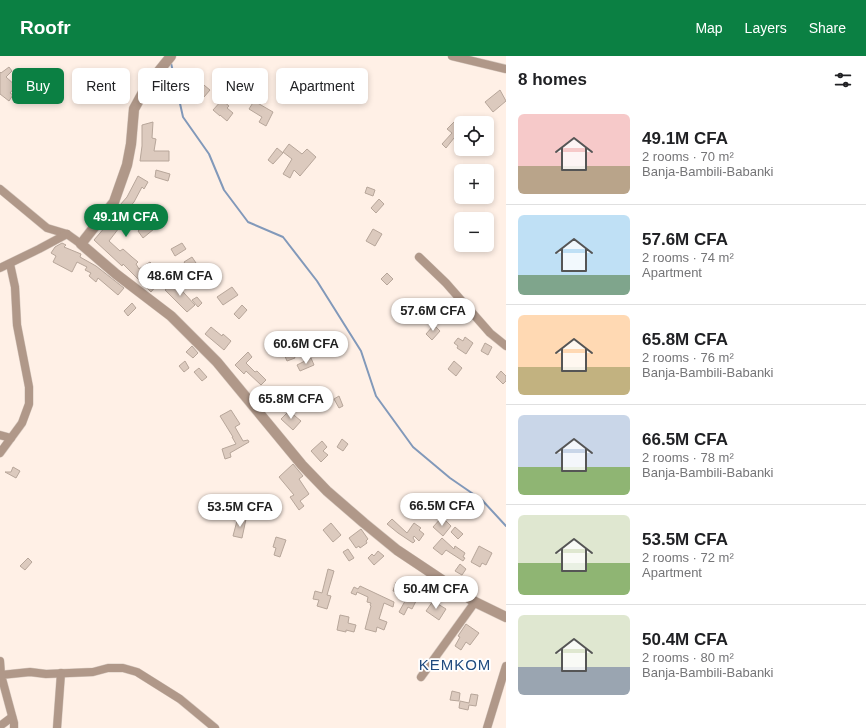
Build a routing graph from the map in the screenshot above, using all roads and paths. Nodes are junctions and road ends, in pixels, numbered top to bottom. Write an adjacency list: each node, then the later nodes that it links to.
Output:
1 (170, 56): 6 (street)
2 (452, 56): 3 (street)
3 (506, 69)
4 (0, 189): 5 (street)
5 (67, 234): 6 (street); 8 (street)
6 (81, 244): 14 (street)
7 (419, 257): 10 (street)
8 (10, 264): 9 (street); 12 (street)
9 (0, 268)
10 (506, 346)
11 (0, 435): 12 (street)
12 (11, 438): 13 (street)
13 (0, 453)
14 (475, 602): 15 (street); 19 (street)
15 (506, 617)
16 (0, 660): 20 (street)
17 (506, 666): 26 (street)
18 (60, 673): 20 (street); 24 (street); 25 (street)
19 (421, 677)
20 (0, 678): 21 (street)
21 (12, 717): 22 (street); 23 (street)
22 (0, 726)
23 (14, 728)
24 (57, 728)
25 (215, 728)
26 (487, 728)

